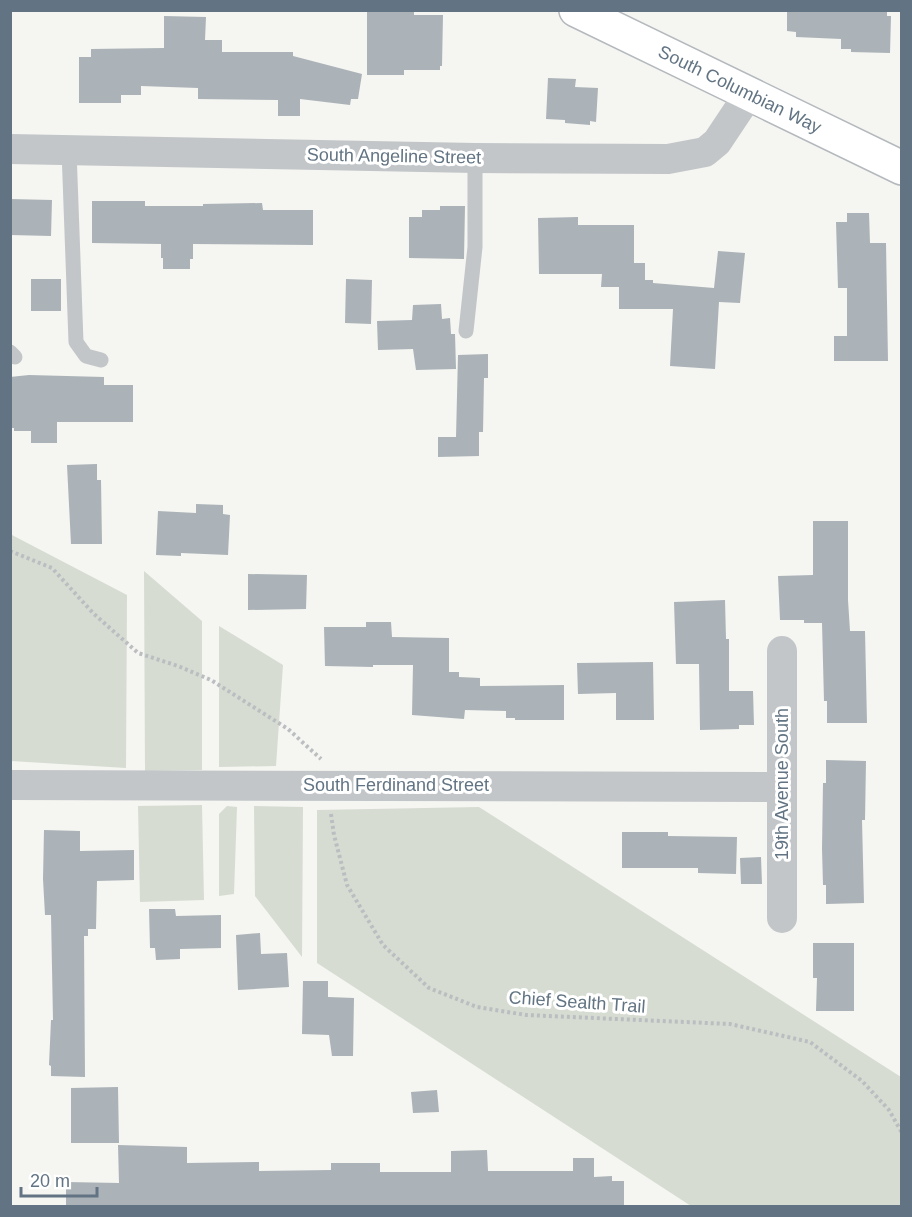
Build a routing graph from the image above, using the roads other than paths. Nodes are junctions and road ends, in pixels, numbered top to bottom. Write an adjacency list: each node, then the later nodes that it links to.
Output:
1 (576, 10): 2 (main road, South Columbian Way)
2 (749, 94): 5 (street, South Angeline Street); 6 (main road, South Columbian Way)
3 (10, 149): 4 (street, South Angeline Street)
4 (69, 150): 5 (street, South Angeline Street); 8 (lane)
5 (475, 158): 7 (lane)
6 (902, 168)
7 (466, 331)
8 (101, 360)
9 (782, 651): 11 (street, 19th Avenue South)
10 (10, 785): 11 (street, South Ferdinand Street)
11 (783, 787): 12 (street, 19th Avenue South)
12 (782, 918)

